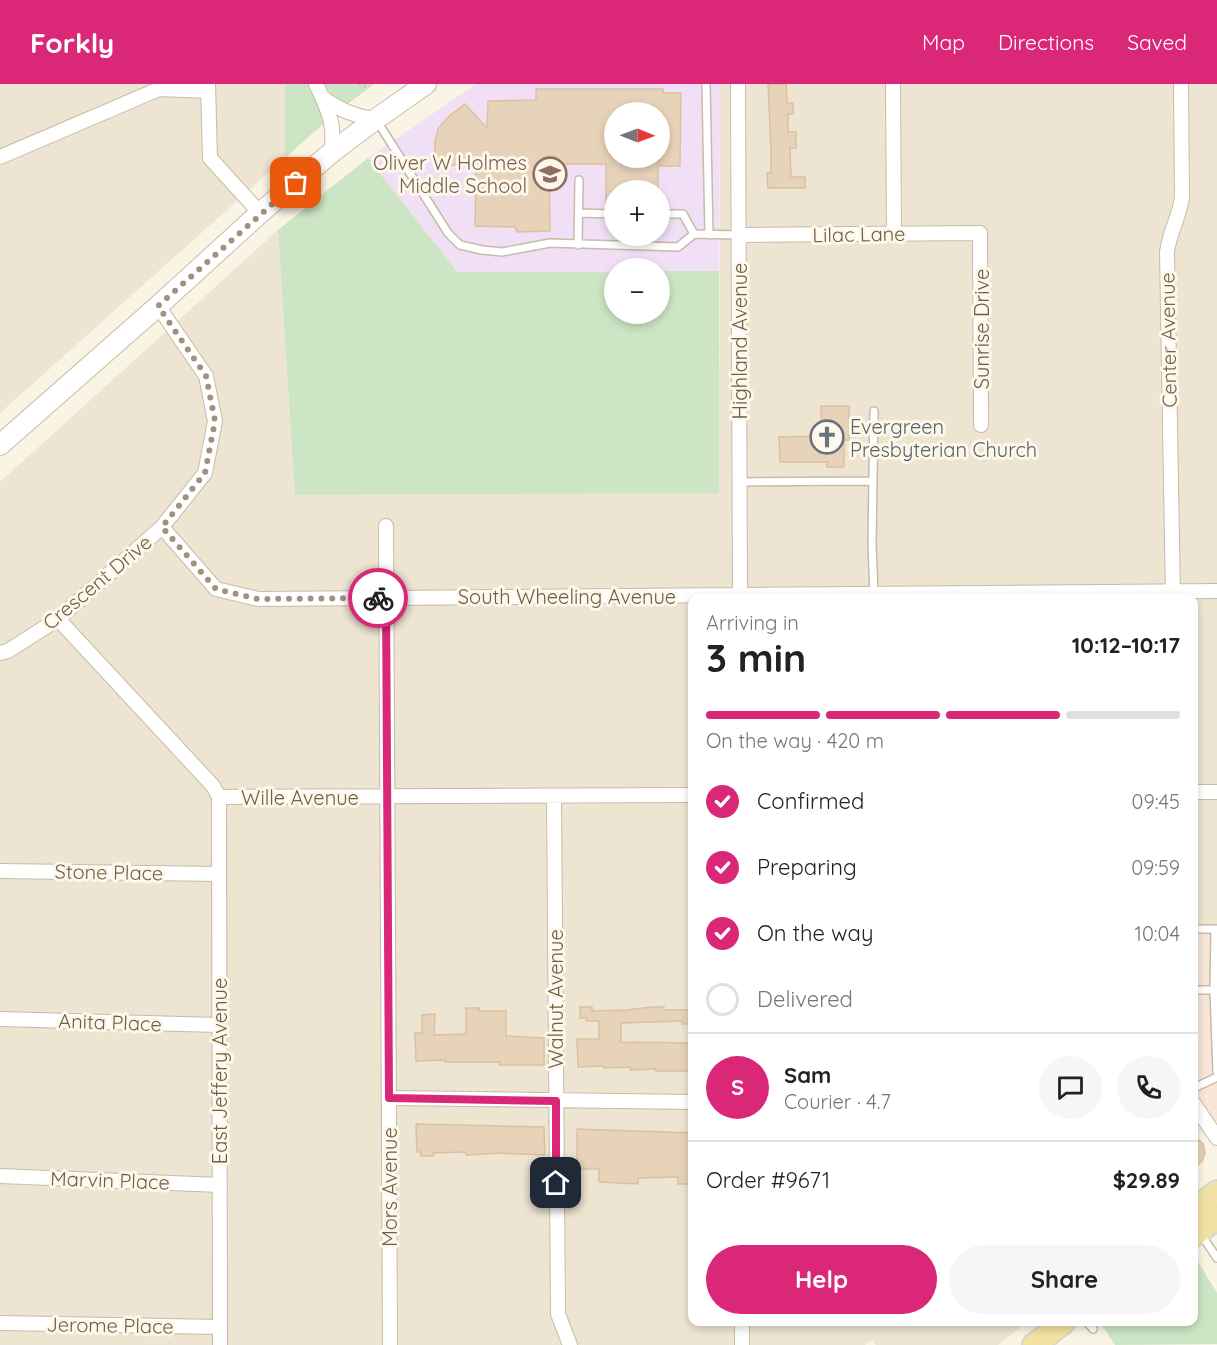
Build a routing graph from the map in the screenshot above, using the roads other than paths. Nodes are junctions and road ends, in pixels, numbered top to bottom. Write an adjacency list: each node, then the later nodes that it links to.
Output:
1 (316, 84): 8 (street)
2 (426, 84): 9 (main road)
3 (706, 84): 20 (lane)
4 (738, 84): 21 (street, Highland Avenue)
5 (893, 84): 17 (street)
6 (1181, 84): 34 (street, Center Avenue)
7 (208, 88): 11 (street); 13 (street)
8 (322, 98): 9 (street); 10 (street)
9 (376, 119): 10 (main road); 22 (lane)
10 (331, 153): 13 (main road)
11 (0, 157)
12 (579, 180): 14 (lane)
13 (261, 213): 23 (main road)
14 (579, 213): 15 (lane); 22 (lane)
15 (604, 214)
16 (670, 214): 19 (lane)
17 (894, 233): 18 (street, Lilac Lane); 21 (street, Lilac Lane)
18 (980, 233): 25 (street, Sunrise Drive)
19 (694, 234): 20 (lane); 22 (lane)
20 (709, 235): 21 (lane)
21 (738, 236): 27 (street, Highland Avenue)
22 (578, 245)
23 (158, 306): 26 (main road); 30 (street, Crescent Drive)
24 (874, 411): 28 (lane)
25 (981, 426)
26 (2, 438)
27 (739, 482): 28 (lane); 32 (street, Highland Avenue)
28 (873, 482): 33 (lane)
29 (386, 526): 37 (street, Mors Avenue)
30 (162, 527): 37 (street, South Wheeling Avenue); 38 (street, Crescent Drive)
31 (1217, 591): 35 (street, South Wheeling Avenue)
32 (740, 594)
33 (874, 594)
34 (1172, 594)
35 (1183, 594)
36 (688, 597): 37 (street, South Wheeling Avenue)
37 (386, 598): 45 (street, Mors Avenue)
38 (58, 619): 39 (street, Crescent Drive); 44 (street, Wille Avenue)
39 (0, 653)
40 (1198, 792): 41 (street)
41 (1217, 792)
42 (688, 795): 43 (street, Wille Avenue)
43 (554, 796): 45 (street, Wille Avenue); 58 (street, Walnut Avenue)
44 (219, 797): 45 (street, Wille Avenue); 47 (street, East Jeffery Avenue)
45 (387, 797): 57 (street, Mors Avenue)
46 (0, 871): 47 (street, Stone Place)
47 (219, 874): 53 (street, East Jeffery Avenue)
48 (1198, 929): 49 (lane)
49 (1216, 929): 51 (lane)
50 (1198, 990): 51 (lane)
51 (1214, 990): 54 (lane)
52 (0, 1019): 53 (street, Anita Place)
53 (219, 1025): 63 (street, East Jeffery Avenue)
54 (1217, 1071)
55 (1217, 1077): 56 (lane)
56 (1198, 1086)
57 (389, 1098): 58 (street); 74 (street, Mors Avenue)
58 (556, 1101): 59 (street); 75 (street, Walnut Avenue)
59 (688, 1102)
60 (1198, 1110): 61 (street)
61 (1217, 1138)
62 (0, 1176): 63 (street, Marvin Place)
63 (220, 1185): 71 (street, East Jeffery Avenue)
64 (1217, 1192): 65 (main road)
65 (1201, 1224): 66 (lane)
66 (1217, 1258)
67 (0, 1323): 71 (street, Jerome Place)
68 (742, 1326): 76 (street)
69 (1059, 1326): 77 (main road)
70 (1090, 1326): 72 (lane)
71 (220, 1327): 73 (street, East Jeffery Avenue)
72 (1093, 1329)
73 (220, 1345)
74 (390, 1345)
75 (570, 1345)
76 (742, 1345)
77 (1034, 1345)

